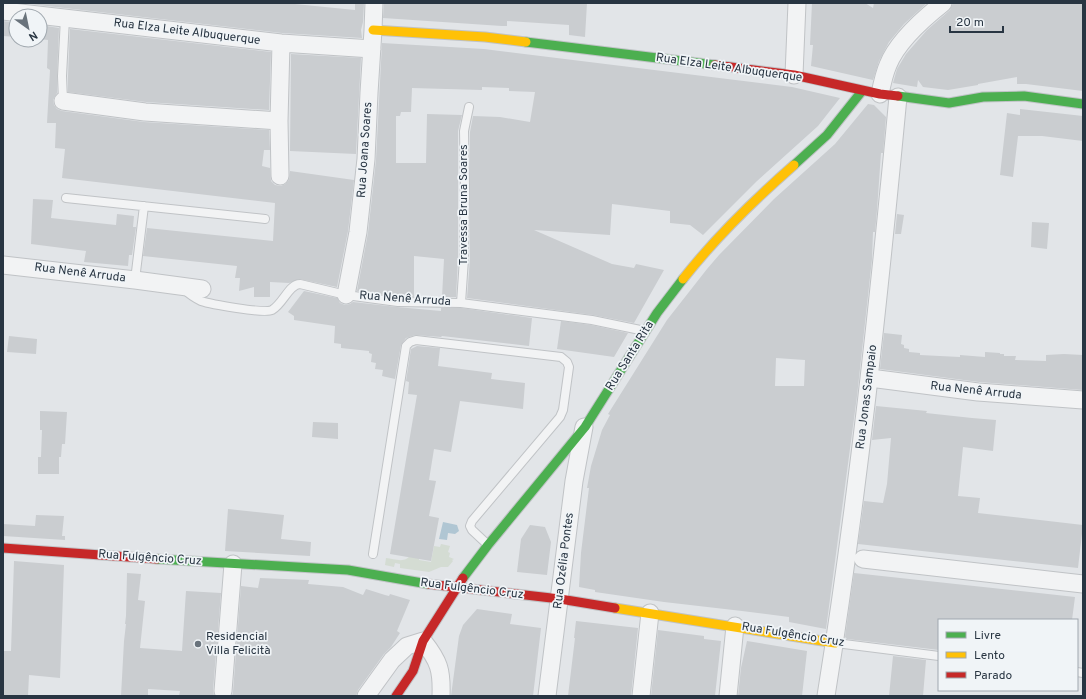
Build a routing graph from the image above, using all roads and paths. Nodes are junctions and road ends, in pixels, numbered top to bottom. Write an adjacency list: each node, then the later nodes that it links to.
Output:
1 (374, 3): 6 (street, Rua Joana Soares)
2 (797, 3): 9 (street)
3 (943, 3): 11 (street)
4 (3, 11): 5 (street, Rua Elza Leite Albuquerque)
5 (65, 18): 7 (street, Rua Elza Leite Albuquerque); 13 (lane)
6 (373, 30): 8 (street, Rua Joana Soares); 9 (street, Rua Elza Leite Albuquerque)
7 (281, 43): 8 (street, Rua Elza Leite Albuquerque); 16 (street)
8 (372, 49): 25 (street, Rua Joana Soares)
9 (794, 75): 10 (street, Rua Elza Leite Albuquerque)
10 (862, 91): 11 (street, Rua Elza Leite Albuquerque); 27 (street, Rua Santa Rita)
11 (880, 94): 12 (street, Rua Elza Leite Albuquerque)
12 (898, 97): 14 (street, Rua Elza Leite Albuquerque); 28 (street, Rua Jonas Sampaio)
13 (63, 101): 16 (street)
14 (1083, 104)
15 (469, 107): 26 (lane, Travessa Bruna Soares)
16 (279, 121): 17 (street)
17 (280, 176)
18 (66, 198): 19 (lane)
19 (144, 206): 20 (lane); 22 (lane)
20 (265, 219)
21 (3, 265): 22 (street, Rua Nenê Arruda)
22 (135, 280): 23 (street, Rua Nenê Arruda)
23 (181, 287): 24 (street, Rua Nenê Arruda); 25 (lane, Rua Nenê Arruda)
24 (202, 289)
25 (346, 295): 26 (lane, Rua Nenê Arruda)
26 (462, 303): 27 (lane, Rua Nenê Arruda)
27 (646, 332): 30 (street, Rua Santa Rita)
28 (870, 378): 29 (street, Rua Nenê Arruda); 42 (street, Rua Jonas Sampaio)
29 (1083, 400)
30 (584, 427): 31 (street, Rua Santa Rita); 38 (street, Rua Ozélia Pontes)
31 (488, 545): 33 (lane); 37 (street, Rua Santa Rita)
32 (3, 548): 35 (street, Rua Fulgêncio Cruz)
33 (373, 554)
34 (863, 559): 36 (street)
35 (233, 564): 37 (street, Rua Fulgêncio Cruz); 44 (street)
36 (1083, 584)
37 (456, 587): 38 (street, Rua Fulgêncio Cruz); 41 (street, Rua Santa Rita)
38 (560, 599): 39 (street, Rua Fulgêncio Cruz); 48 (street, Rua Ozélia Pontes)
39 (650, 613): 40 (street, Rua Fulgêncio Cruz); 49 (street)
40 (735, 626): 42 (street, Rua Fulgêncio Cruz); 50 (street)
41 (423, 641): 45 (street); 46 (street, Rua Santa Rita); 47 (street)
42 (835, 643): 43 (lane, Rua Fulgêncio Cruz); 51 (street, Rua Jonas Sampaio)
43 (938, 656)
44 (223, 691)
45 (366, 696)
46 (396, 696)
47 (441, 696)
48 (548, 696)
49 (640, 696)
50 (728, 696)
51 (826, 696)

